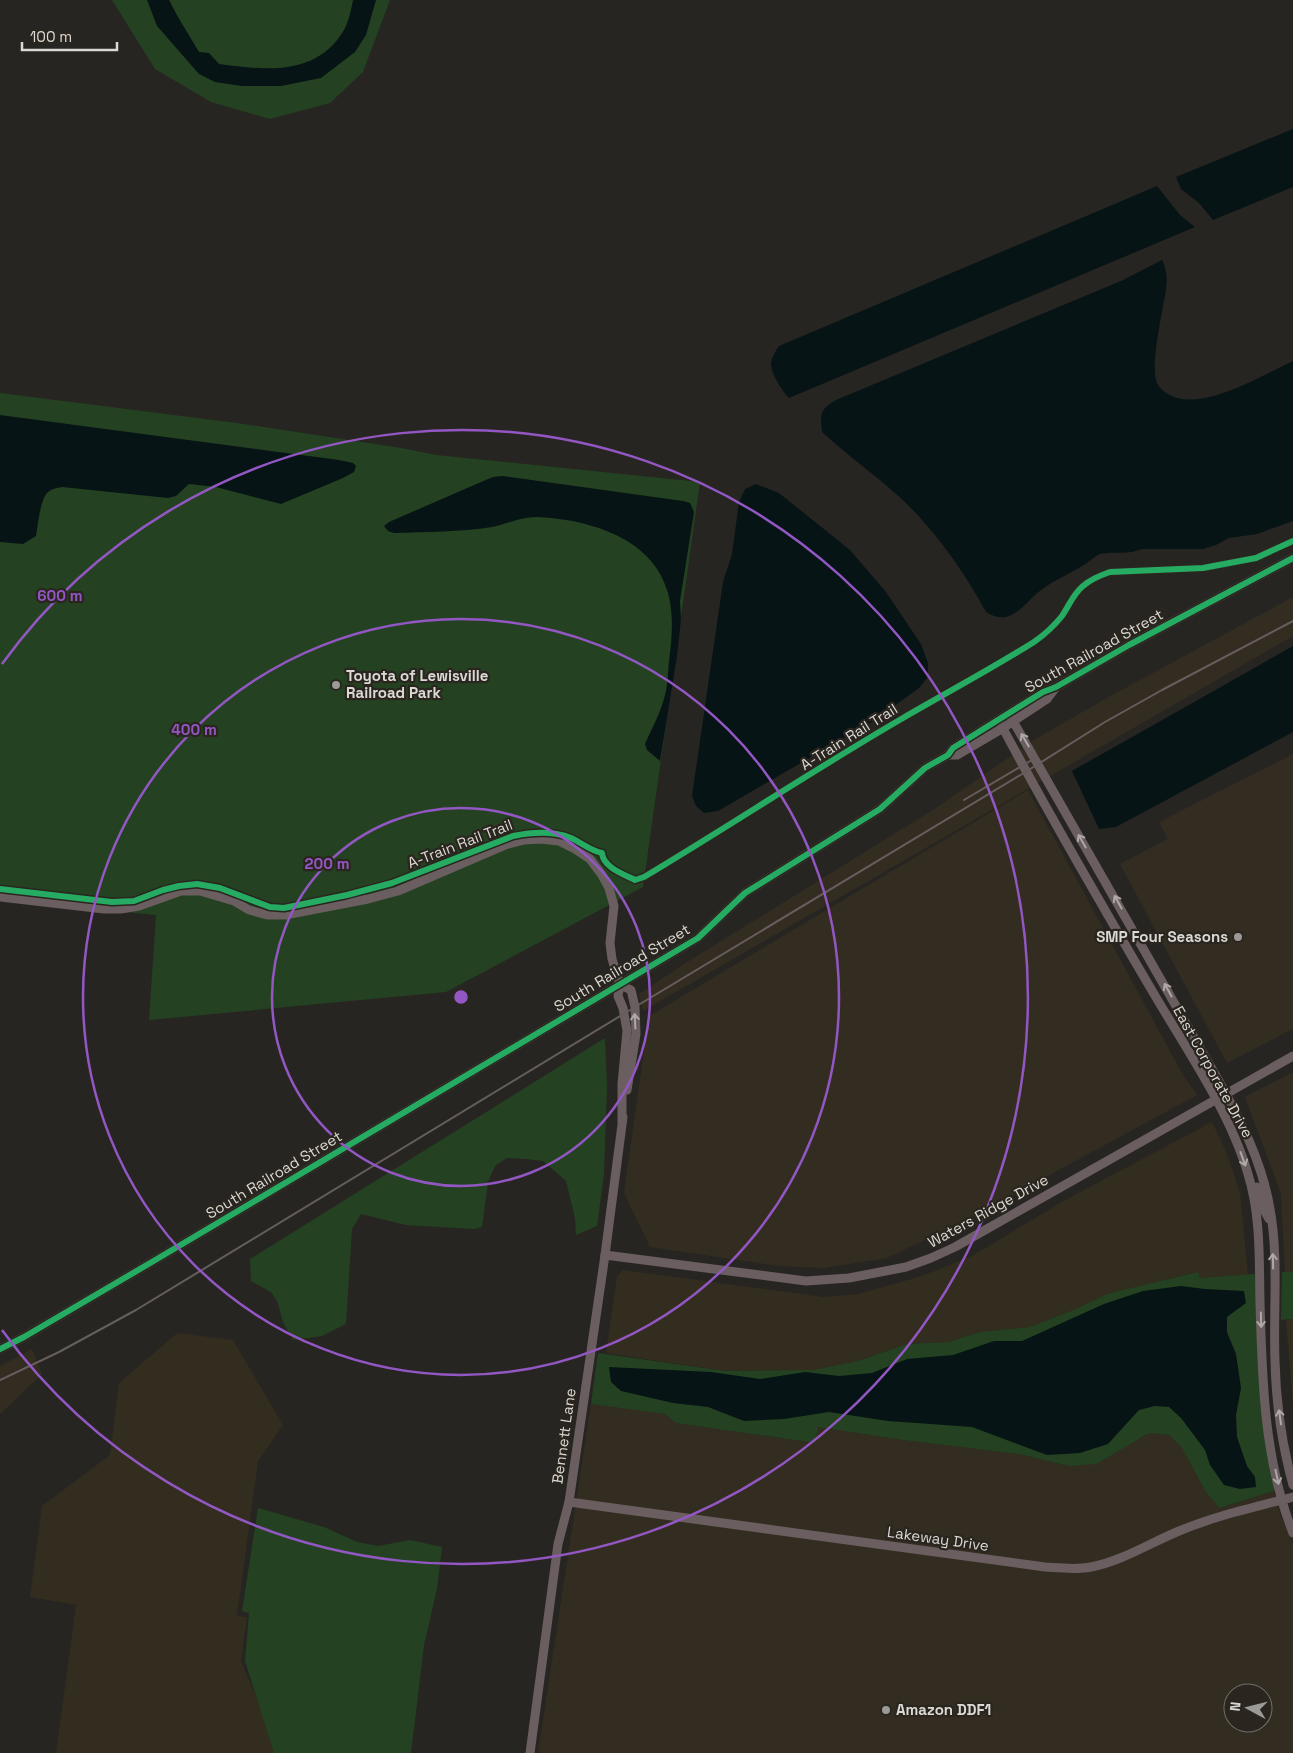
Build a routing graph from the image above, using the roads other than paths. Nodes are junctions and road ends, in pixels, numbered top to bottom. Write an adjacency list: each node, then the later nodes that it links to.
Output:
1 (1293, 558): 2 (street, South Railroad Street)
2 (1012, 718): 3 (street, South Railroad Street); 4 (street, East Corporate Drive, one-way to 2)
3 (1001, 724): 5 (street, East Corporate Drive); 7 (street, South Railroad Street)
4 (1107, 883): 5 (street); 9 (street, East Corporate Drive, one-way to 4)
5 (1093, 891): 10 (street, East Corporate Drive)
6 (0, 897): 7 (street, Bennett Lane)
7 (620, 985): 13 (street, Bennett Lane); 14 (street, South Railroad Street)
8 (1293, 1056): 9 (street, Waters Ridge Drive)
9 (1226, 1094): 10 (street, Waters Ridge Drive); 12 (street, East Corporate Drive)
10 (1216, 1099): 11 (street, East Corporate Drive, one-way to 11); 13 (street, Waters Ridge Drive)
11 (1249, 1176): 12 (street); 17 (street, East Corporate Drive, one-way to 17)
12 (1272, 1226): 15 (street, East Corporate Drive, one-way to 12)
13 (605, 1256): 18 (street, Bennett Lane)
14 (0, 1349)
15 (1293, 1485)
16 (1293, 1497): 17 (street, Lakeway Drive)
17 (1282, 1500): 18 (street, Lakeway Drive); 19 (street, East Corporate Drive)
18 (568, 1502): 20 (street, Bennett Lane)
19 (1293, 1533)
20 (530, 1753)

